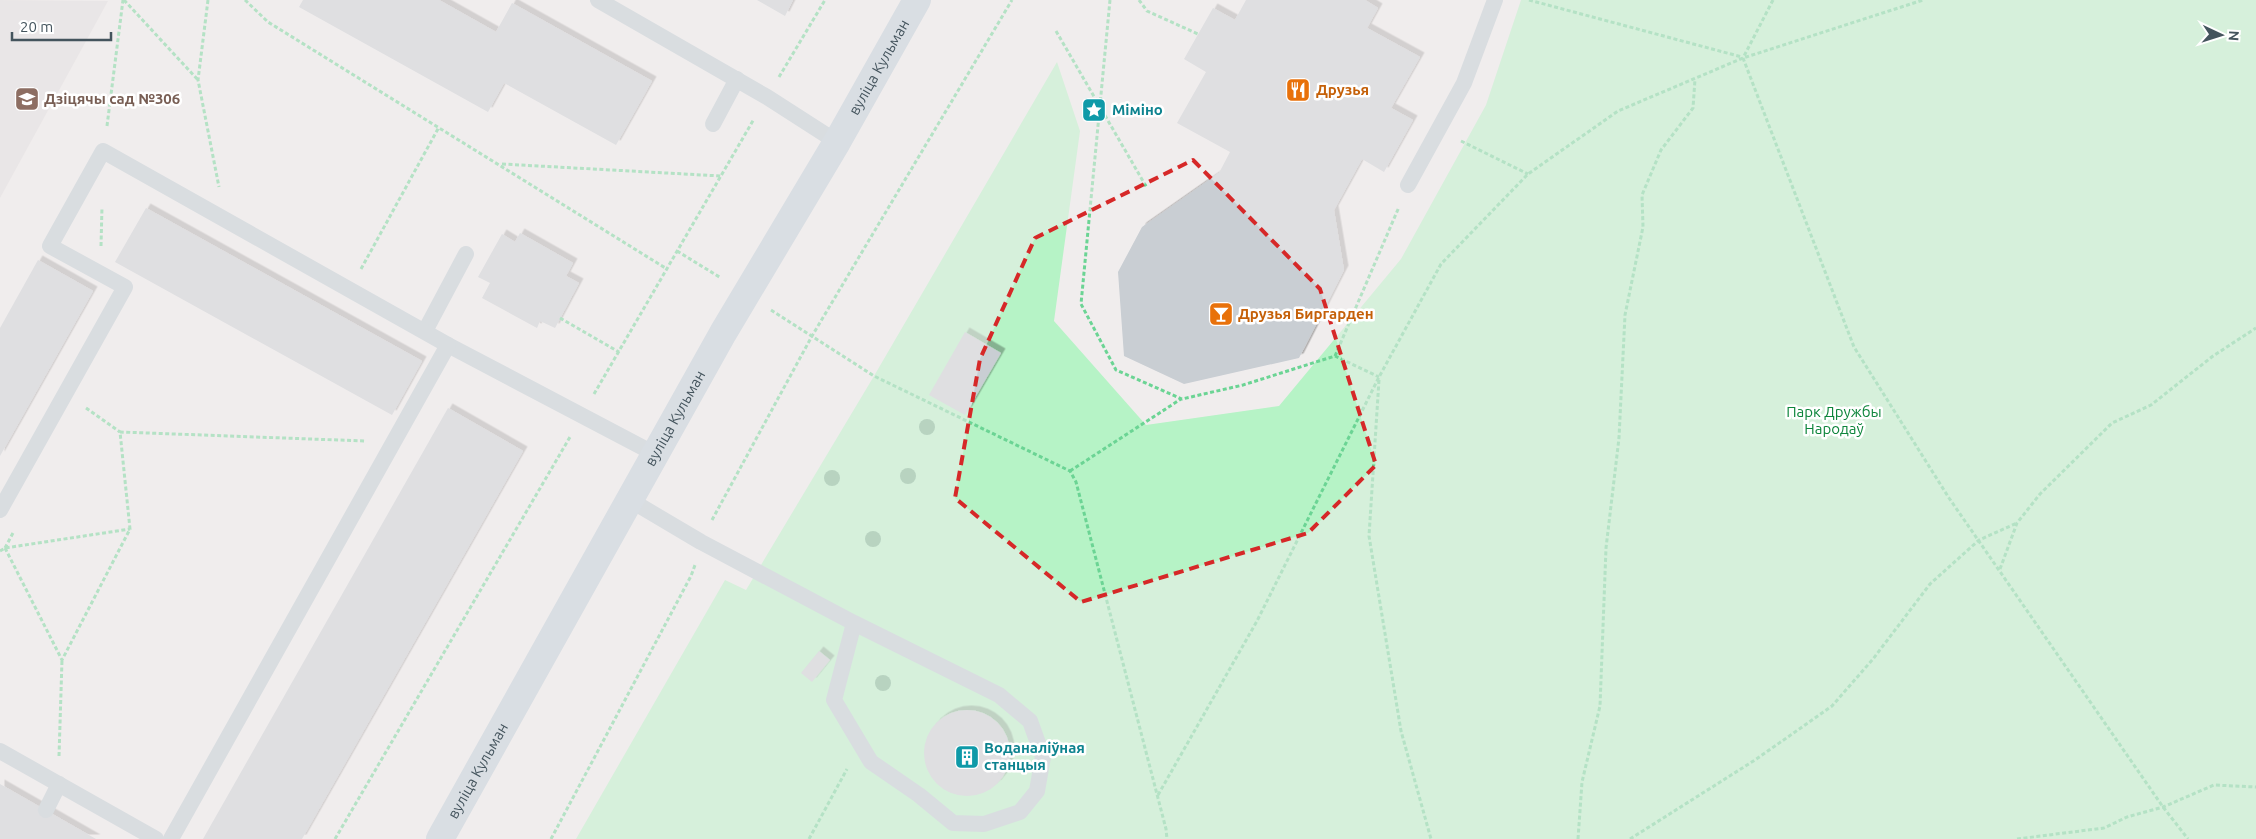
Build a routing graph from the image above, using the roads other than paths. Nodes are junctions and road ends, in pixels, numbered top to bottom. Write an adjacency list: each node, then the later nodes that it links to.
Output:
1 (598, 0): 4 (lane)
2 (917, 0): 6 (main road, вуліца Кульман)
3 (1495, 0): 7 (lane)
4 (737, 79): 5 (lane); 6 (lane)
5 (713, 124)
6 (837, 142): 11 (main road, вуліца Кульман)
7 (1408, 185)
8 (466, 254): 9 (lane)
9 (425, 331): 10 (lane); 13 (lane)
10 (448, 345): 11 (lane); 19 (lane)
11 (655, 454): 12 (main road, вуліца Кульман)
12 (630, 500): 14 (lane); 20 (main road, вуліца Кульман)
13 (0, 510)
14 (854, 623): 14 (lane)
15 (0, 751): 16 (lane)
16 (59, 784): 17 (lane); 18 (lane)
17 (46, 810)
18 (156, 839)
19 (171, 839)
20 (440, 839)

